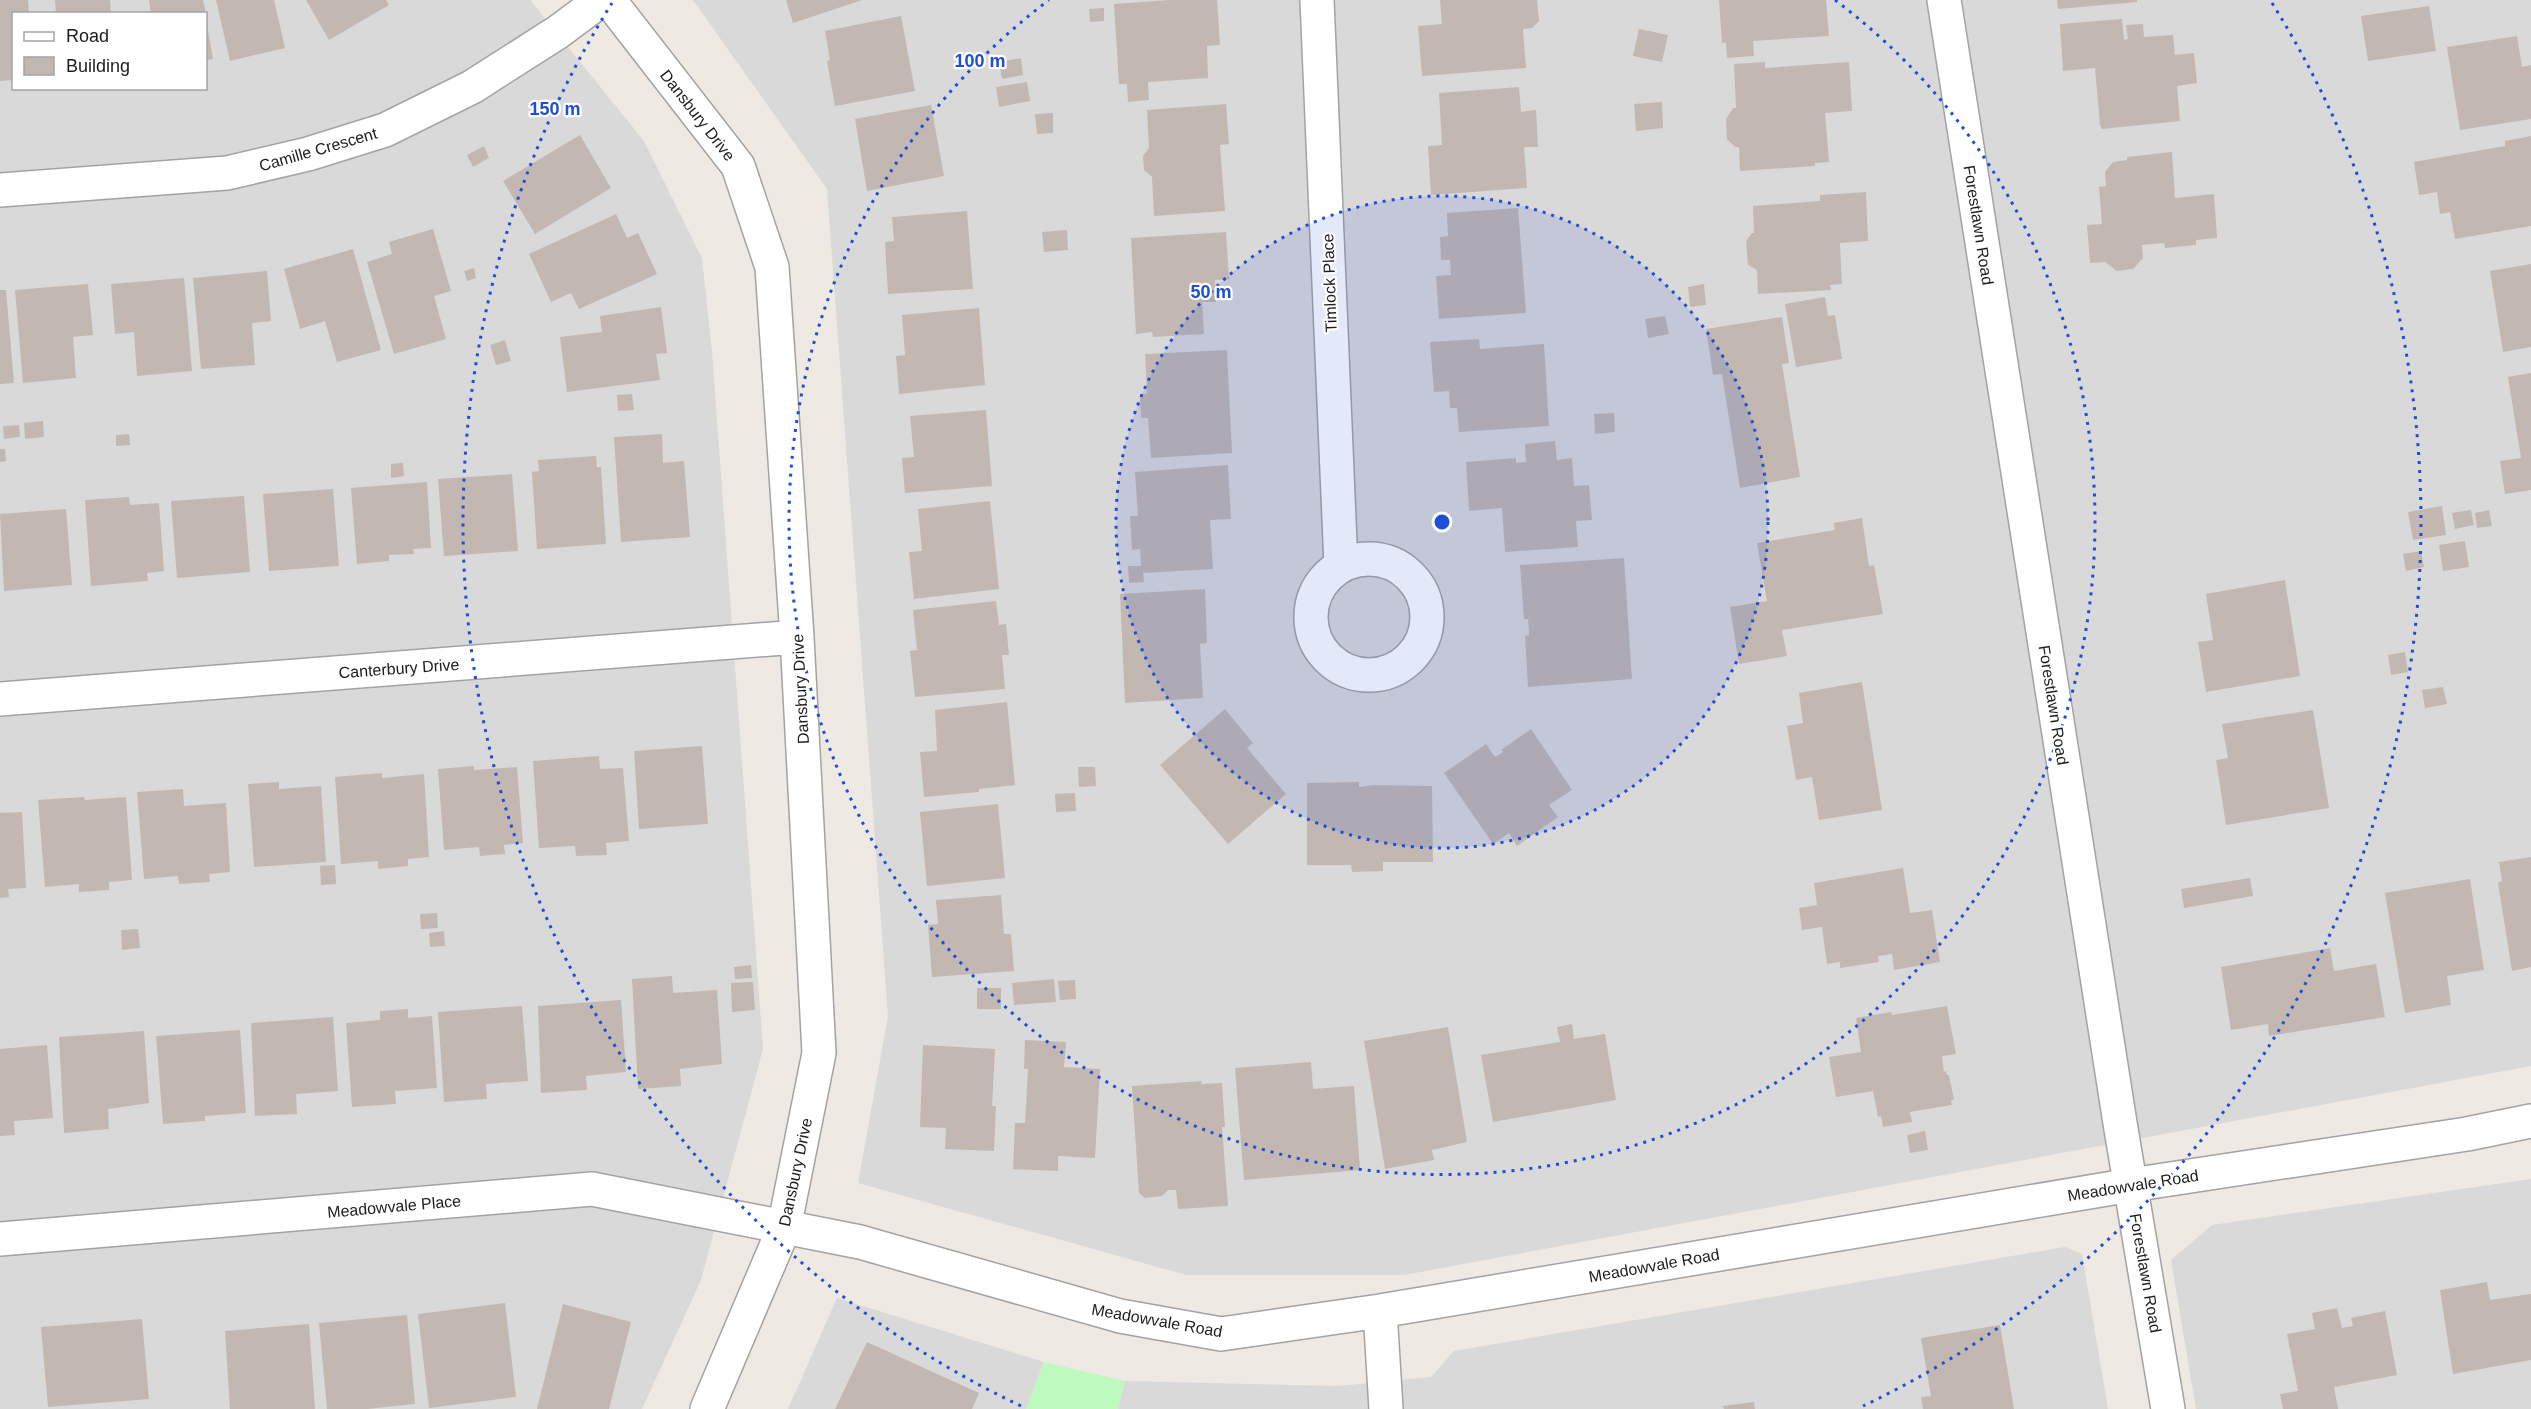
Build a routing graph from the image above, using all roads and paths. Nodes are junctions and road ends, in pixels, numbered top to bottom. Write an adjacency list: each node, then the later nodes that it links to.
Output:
1 (601, 0): 5 (street, Camille Crescent)
2 (609, 0): 7 (street, Dansbury Drive)
3 (1317, 0): 6 (street, Timlock Place)
4 (1944, 0): 10 (street, Forestlawn Road)
5 (0, 190)
6 (1341, 566)
7 (797, 637): 8 (street, Canterbury Drive); 11 (street, Dansbury Drive)
8 (0, 699)
9 (2531, 1122): 10 (street, Meadowvale Road)
10 (2131, 1185): 13 (street, Meadowvale Road); 16 (street, Forestlawn Road)
11 (784, 1228): 12 (street, Meadowvale Place); 13 (street, Meadowvale Road); 14 (street, Dansbury Drive)
12 (0, 1239)
13 (1380, 1311): 15 (street)
14 (707, 1409)
15 (1386, 1409)
16 (2168, 1409)

